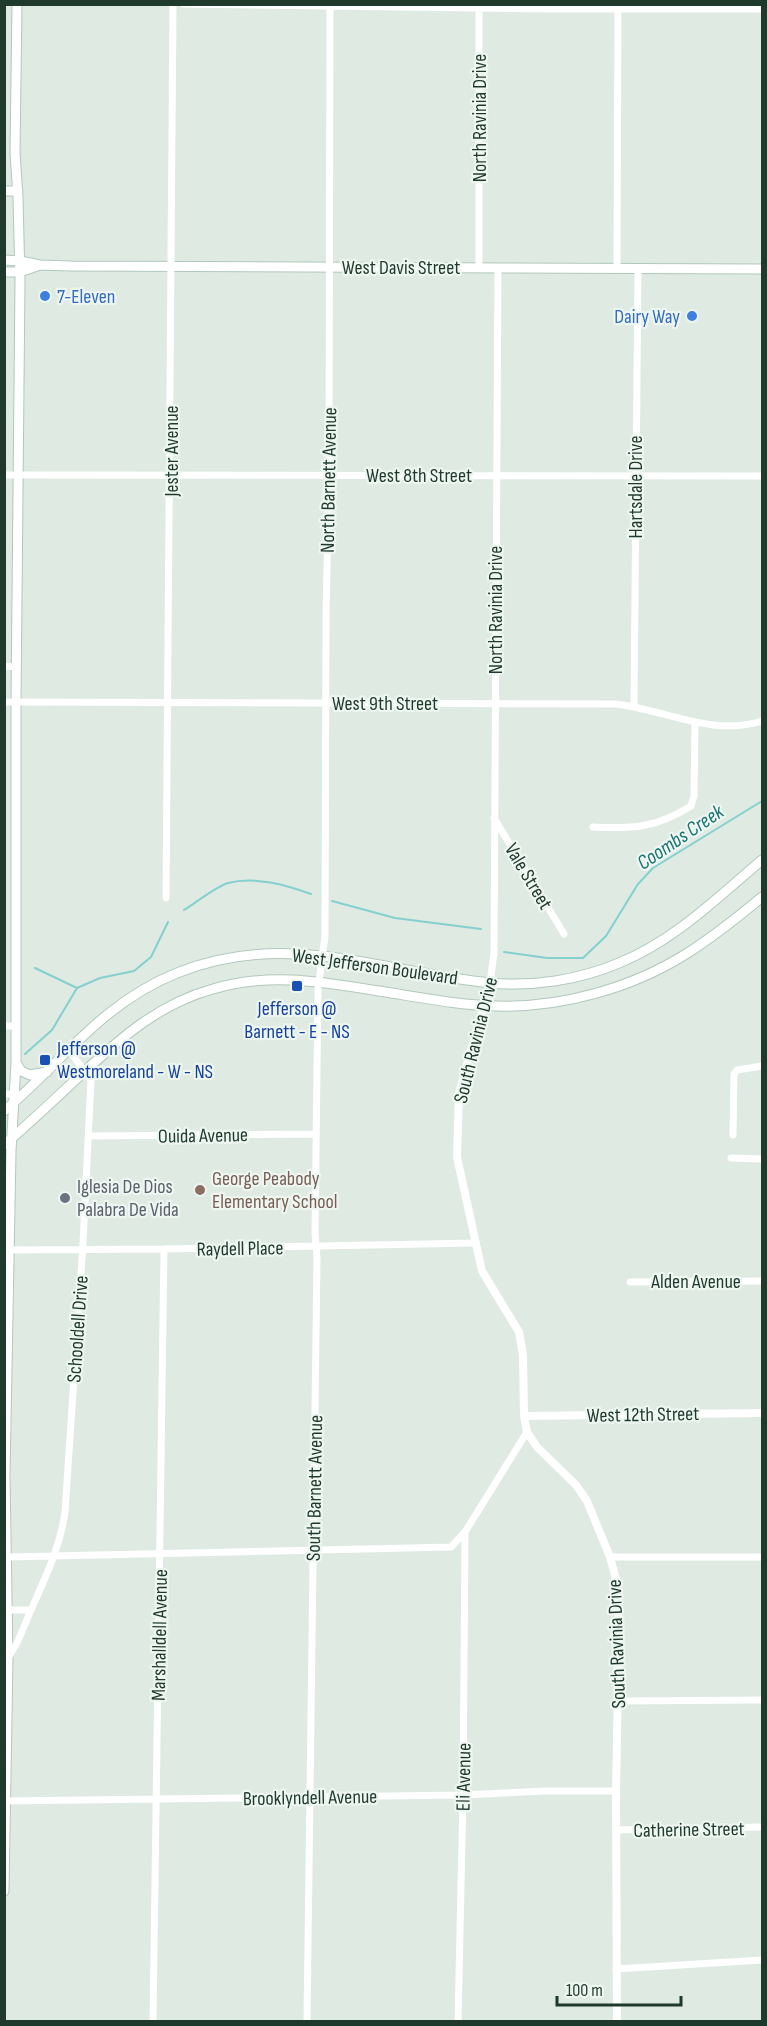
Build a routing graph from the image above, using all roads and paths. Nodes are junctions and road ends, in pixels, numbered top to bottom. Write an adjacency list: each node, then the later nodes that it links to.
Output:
1 (17, 4): 9 (main road)
2 (173, 4): 13 (street, Jester Avenue)
3 (183, 4): 4 (street)
4 (330, 5): 5 (street); 14 (street, North Barnett Avenue)
5 (479, 6): 6 (street); 15 (street, North Ravinia Drive)
6 (618, 7): 7 (street); 17 (street)
7 (762, 9)
8 (4, 191): 9 (main road)
9 (18, 191): 11 (main road)
10 (4, 261): 11 (main road, West Davis Street)
11 (20, 261): 12 (main road, West Davis Street); 21 (main road)
12 (40, 265): 13 (main road, West Davis Street); 21 (main road, West Davis Street)
13 (172, 266): 14 (main road, West Davis Street); 23 (street, Jester Avenue)
14 (328, 267): 15 (main road, West Davis Street); 24 (street, North Barnett Avenue)
15 (479, 268): 16 (main road, West Davis Street)
16 (498, 268): 17 (main road, West Davis Street); 25 (street, North Ravinia Drive)
17 (617, 268): 18 (main road, West Davis Street)
18 (638, 268): 19 (main road, West Davis Street); 27 (street, Hartsdale Drive)
19 (762, 269)
20 (4, 272): 21 (main road, West Davis Street)
21 (20, 272): 26 (main road)
22 (4, 475): 26 (street, West 8th Street)
23 (171, 475): 24 (street, West 8th Street); 26 (street, West 8th Street); 33 (street, Jester Avenue)
24 (329, 475): 25 (street, West 8th Street); 34 (street, North Barnett Avenue)
25 (496, 475): 27 (street, West 8th Street); 35 (street, North Ravinia Drive)
26 (20, 476): 30 (main road)
27 (635, 476): 28 (street, West 8th Street); 36 (street, Hartsdale Drive)
28 (762, 476)
29 (4, 666): 30 (street)
30 (17, 667): 32 (main road)
31 (4, 702): 32 (street, West 9th Street)
32 (16, 702): 33 (street, West 9th Street); 51 (main road)
33 (168, 703): 34 (street, West 9th Street); 43 (street, Jester Avenue)
34 (326, 703): 35 (street, West 9th Street); 46 (street, North Barnett Avenue)
35 (495, 704): 36 (street, West 9th Street); 39 (street, North Ravinia Drive)
36 (634, 706): 38 (street, West 9th Street)
37 (762, 721): 38 (street, West 9th Street)
38 (695, 722): 40 (street)
39 (494, 818): 44 (street, Vale Street); 45 (street, North Ravinia Drive)
40 (593, 827)
41 (762, 860): 48 (main road, West Jefferson Boulevard)
42 (762, 897): 49 (main road, West Jefferson Boulevard)
43 (166, 898)
44 (564, 934)
45 (494, 953): 48 (street, South Ravinia Drive)
46 (324, 956): 47 (street, South Barnett Avenue); 48 (main road, West Jefferson Boulevard); 52 (main road, West Jefferson Boulevard)
47 (319, 982): 49 (main road, West Jefferson Boulevard); 55 (main road, West Jefferson Boulevard); 59 (street, South Barnett Avenue)
48 (490, 983): 49 (street, South Ravinia Drive)
49 (482, 1006): 65 (street, South Ravinia Drive)
50 (4, 1026): 51 (street)
51 (16, 1026): 53 (main road)
52 (68, 1049): 55 (street); 56 (main road, West Jefferson Boulevard)
53 (16, 1063): 56 (main road); 57 (main road)
54 (762, 1066): 60 (street)
55 (86, 1070): 61 (street, Schooldell Drive); 62 (main road, West Jefferson Boulevard)
56 (47, 1072): 57 (main road, West Jefferson Boulevard)
57 (11, 1097): 58 (main road, West Jefferson Boulevard); 62 (main road)
58 (4, 1111)
59 (316, 1134): 61 (street, Ouida Avenue); 66 (street, South Barnett Avenue)
60 (733, 1135)
61 (89, 1136): 69 (street, Schooldell Drive)
62 (8, 1142): 68 (main road)
63 (731, 1158): 64 (street)
64 (762, 1158)
65 (476, 1243): 66 (street, Raydell Place); 73 (street, South Ravinia Drive)
66 (316, 1246): 67 (street, Raydell Place); 77 (street, South Barnett Avenue)
67 (164, 1249): 69 (street, Raydell Place); 78 (street, Marshalldell Avenue)
68 (7, 1250): 69 (street, Raydell Place); 75 (main road)
69 (82, 1250): 79 (street, Schooldell Drive)
70 (762, 1281): 71 (street, Alden Avenue)
71 (630, 1282)
72 (762, 1413): 73 (street, West 12th Street)
73 (524, 1416): 74 (street, South Ravinia Drive)
74 (527, 1432): 76 (street); 81 (street, South Ravinia Drive)
75 (5, 1476): 80 (main road)
76 (465, 1532): 77 (street); 90 (street, Eli Avenue)
77 (313, 1550): 78 (street); 91 (street, South Barnett Avenue)
78 (160, 1553): 79 (street); 92 (street, Marshalldell Avenue)
79 (55, 1556): 80 (street); 84 (street, Schooldell Drive)
80 (7, 1557): 83 (main road)
81 (610, 1557): 82 (street); 86 (street, South Ravinia Drive)
82 (762, 1557)
83 (6, 1610): 84 (street); 85 (main road)
84 (31, 1610): 85 (street, Schooldell Drive)
85 (8, 1658): 88 (main road)
86 (618, 1701): 87 (street); 89 (street, South Ravinia Drive)
87 (762, 1701)
88 (5, 1747): 93 (main road)
89 (616, 1791): 90 (street, Brooklyndell Avenue); 95 (street, South Ravinia Drive)
90 (463, 1795): 91 (street, Brooklyndell Avenue); 101 (street, Eli Avenue)
91 (309, 1797): 92 (street, Brooklyndell Avenue); 100 (street, South Barnett Avenue)
92 (157, 1799): 93 (street, Brooklyndell Avenue); 99 (street, Marshalldell Avenue)
93 (5, 1801): 96 (main road)
94 (762, 1827): 95 (street, Catherine Street)
95 (616, 1830): 98 (street, South Ravinia Drive)
96 (4, 1891)
97 (762, 1960): 98 (street)
98 (616, 1969): 102 (street, South Ravinia Drive)
99 (153, 2022)
100 (307, 2022)
101 (459, 2022)
102 (617, 2022)

